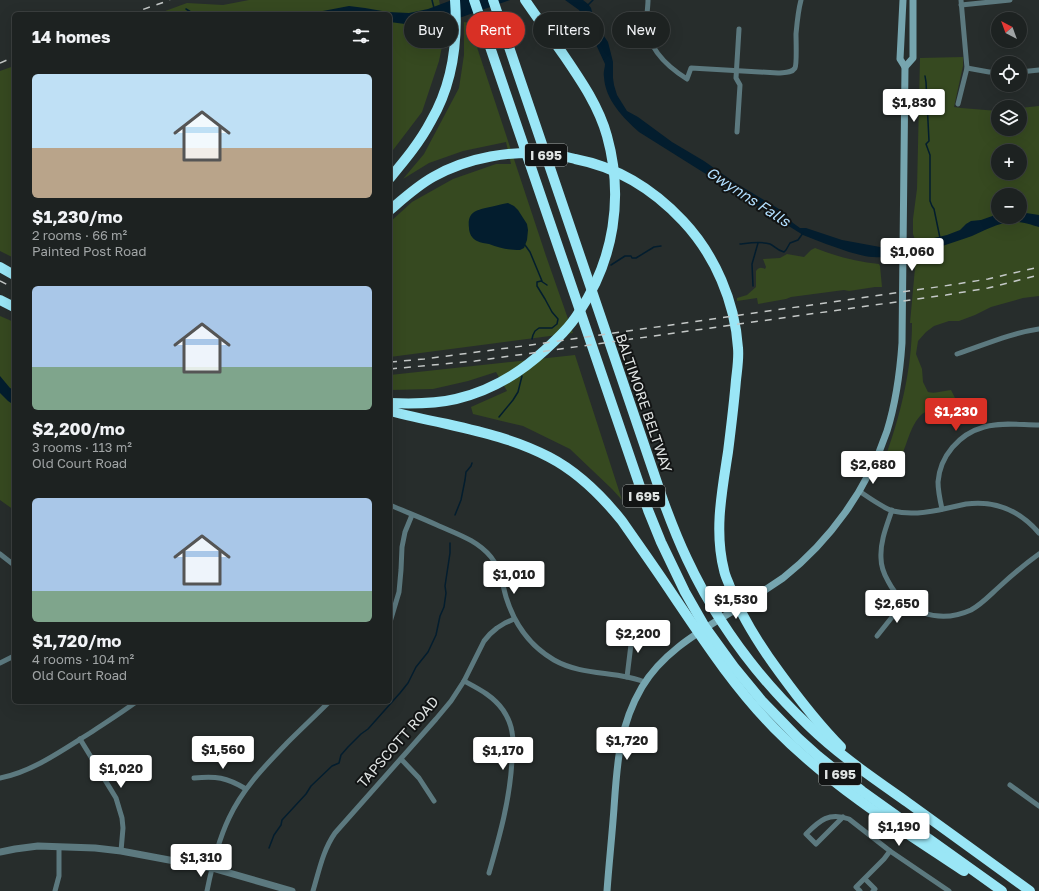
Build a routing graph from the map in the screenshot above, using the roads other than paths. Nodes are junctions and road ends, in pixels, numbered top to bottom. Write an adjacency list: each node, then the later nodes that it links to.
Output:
1 (455, 0): 20 (highway)
2 (474, 0): 78 (highway, I 695)
3 (494, 0): 56 (highway, BALTIMORE BELTWAY / I 695)
4 (525, 0): 28 (highway)
5 (648, 0): 15 (street)
6 (801, 0): 15 (street)
7 (903, 0): 12 (main road)
8 (913, 0): 12 (main road)
9 (1010, 0): 10 (street)
10 (961, 2): 13 (street)
11 (739, 29): 15 (street)
12 (905, 67): 31 (main road)
13 (967, 68): 17 (street); 18 (street)
14 (1039, 70): 16 (street)
15 (737, 71): 19 (street)
16 (1027, 71)
17 (991, 72)
18 (958, 104)
19 (737, 132)
20 (392, 175)
21 (392, 208): 56 (highway)
22 (0, 267): 23 (highway)
23 (12, 274)
24 (0, 300): 25 (highway)
25 (12, 305)
26 (1039, 329): 27 (street)
27 (957, 354)
28 (392, 403)
29 (392, 412): 77 (highway)
30 (1039, 425): 33 (street)
31 (859, 491): 34 (street); 49 (main road)
32 (392, 506): 35 (street)
33 (942, 509): 34 (street); 36 (street)
34 (892, 510): 40 (street)
35 (412, 514): 41 (street); 42 (street)
36 (1039, 533)
37 (0, 554): 39 (street)
38 (1039, 554): 40 (street)
39 (12, 563)
40 (904, 602): 44 (street)
41 (392, 613)
42 (514, 619): 47 (street); 48 (street, TAPSCOTT ROAD)
43 (633, 628): 47 (street)
44 (877, 636)
45 (12, 657): 46 (street)
46 (0, 664)
47 (627, 677): 49 (street)
48 (464, 681): 53 (street, TAPSCOTT ROAD); 67 (street)
49 (645, 682): 73 (main road)
50 (133, 704): 52 (street)
51 (327, 704): 58 (street)
52 (80, 739): 54 (street); 63 (street)
53 (401, 759): 59 (street); 72 (street, TAPSCOTT ROAD)
54 (0, 778)
55 (194, 778): 58 (street)
56 (872, 778): 79 (highway, BALTIMORE BELTWAY / I 695)
57 (1010, 785): 60 (street)
58 (246, 790): 66 (street)
59 (434, 801)
60 (1039, 806)
61 (843, 817): 61 (street); 64 (street)
62 (60, 847): 63 (street); 65 (street); 69 (street)
63 (121, 851): 66 (street)
64 (890, 851): 68 (street); 76 (street)
65 (0, 852)
66 (212, 868): 70 (street); 71 (street)
67 (490, 873)
68 (865, 879): 74 (street); 75 (street)
69 (55, 891)
70 (207, 891)
71 (292, 891)
72 (313, 891)
73 (607, 891)
74 (860, 891)
75 (873, 891)
76 (949, 891)
77 (994, 891)
78 (1002, 891)
79 (1030, 891)

